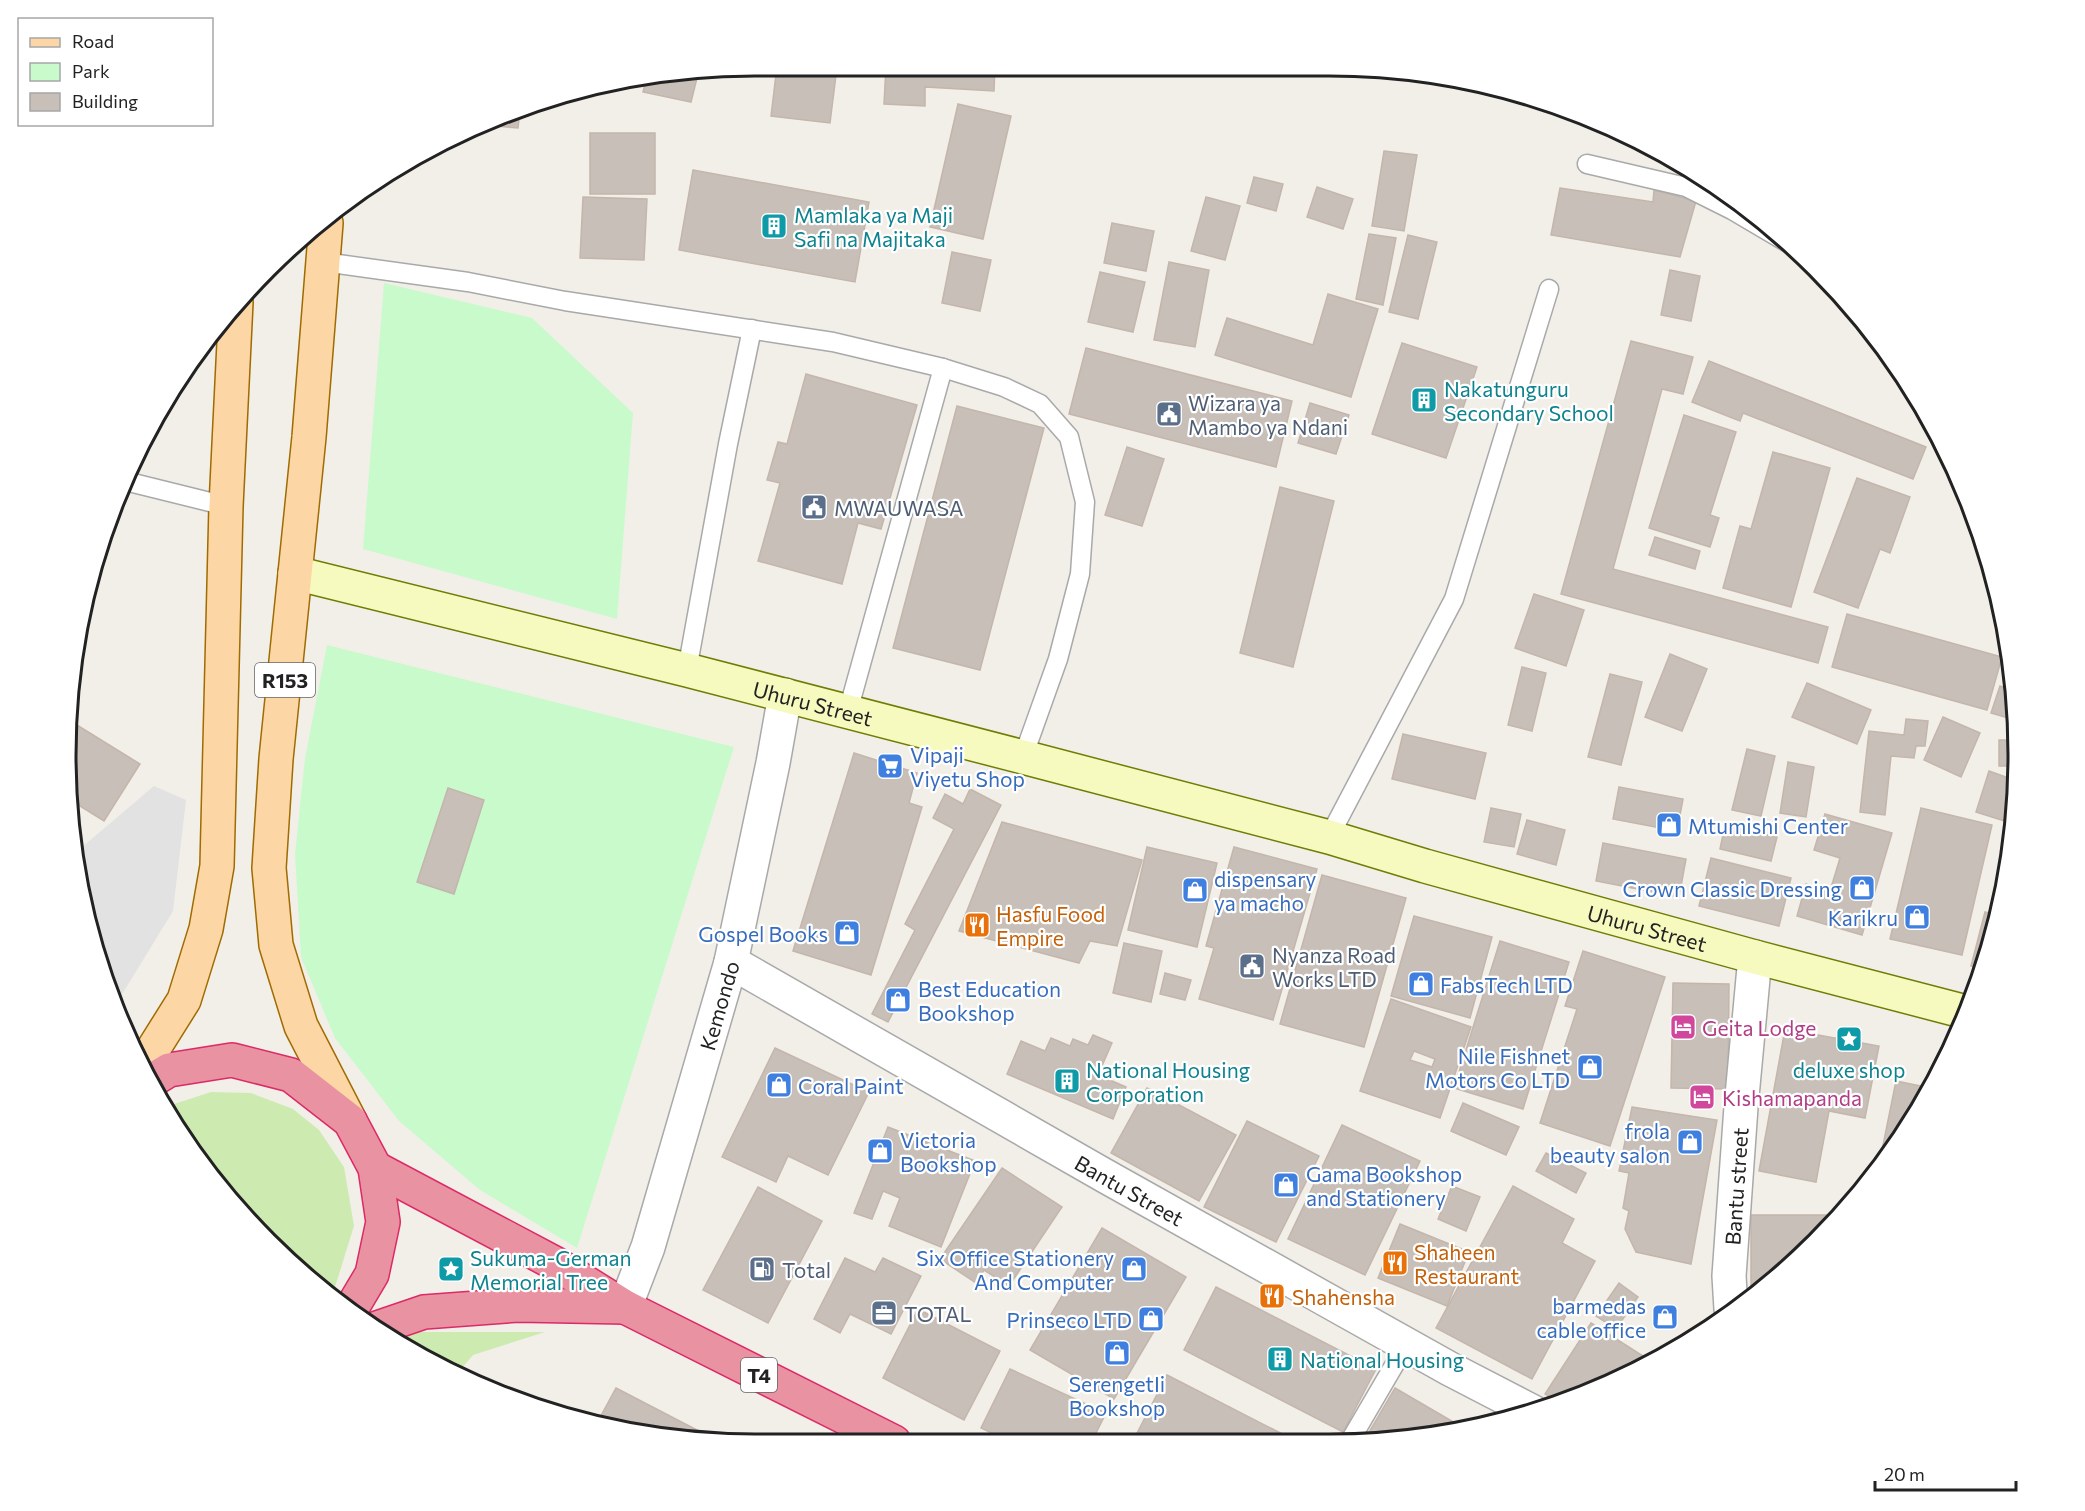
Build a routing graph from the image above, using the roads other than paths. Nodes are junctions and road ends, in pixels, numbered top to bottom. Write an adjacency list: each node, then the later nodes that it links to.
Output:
1 (1587, 164): 2 (lane)
2 (1739, 214)
3 (326, 230): 4 (main road, R153)
4 (324, 262): 7 (lane); 11 (main road, R153)
5 (1549, 289): 16 (lane)
6 (231, 325): 10 (main road)
7 (752, 329): 8 (lane); 12 (lane)
8 (943, 368): 14 (lane); 15 (lane)
9 (134, 483): 10 (lane)
10 (226, 506): 20 (main road)
11 (295, 573): 12 (street, Uhuru Street); 22 (main road, R153)
12 (687, 670): 13 (street, Uhuru Street)
13 (785, 695): 14 (street, Uhuru Street); 18 (street, Kemondo)
14 (848, 711): 15 (street, Uhuru Street)
15 (1023, 757): 16 (street, Uhuru Street)
16 (1329, 837): 17 (street, Uhuru Street)
17 (1755, 957): 19 (street, Uhuru Street); 25 (street, Bantu street)
18 (731, 962): 26 (street, Kemondo); 28 (street, Bantu Street)
19 (1959, 1010)
20 (148, 1058)
21 (158, 1077): 22 (highway)
22 (350, 1121): 23 (highway)
23 (375, 1168): 24 (highway); 26 (highway, T4)
24 (355, 1303)
25 (1731, 1303)
26 (625, 1307): 27 (highway, T4); 31 (highway, T4)
27 (386, 1325)
28 (1406, 1344): 29 (street, Bantu Street); 30 (lane)
29 (1522, 1406)
30 (1355, 1433)
31 (878, 1434)

